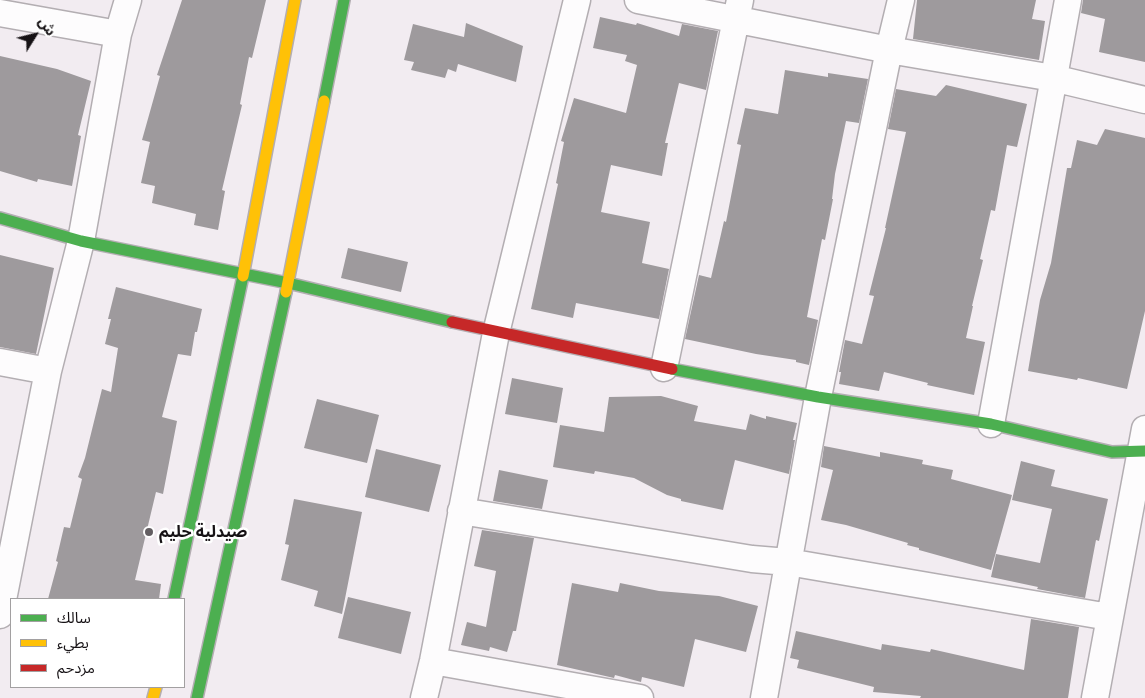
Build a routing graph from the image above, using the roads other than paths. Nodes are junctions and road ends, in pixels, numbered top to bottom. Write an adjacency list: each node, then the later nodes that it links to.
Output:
1 (128, 0): 10 (street)
2 (295, 0): 16 (street)
3 (344, 0): 17 (street)
4 (577, 0): 18 (street)
5 (638, 0): 8 (street)
6 (901, 0): 11 (street)
7 (1068, 0): 12 (street)
8 (738, 10): 11 (street); 20 (street)
9 (0, 13): 10 (street)
10 (118, 34): 15 (street)
11 (889, 50): 12 (street); 22 (street)
12 (1054, 78): 13 (street); 23 (street)
13 (1145, 100)
14 (0, 218): 15 (street)
15 (81, 241): 16 (street); 21 (street)
16 (244, 274): 17 (street); 27 (street)
17 (288, 283): 18 (street); 31 (street)
18 (496, 333): 20 (street); 25 (street)
19 (0, 362): 21 (street)
20 (664, 368): 22 (street)
21 (48, 371): 28 (street)
22 (818, 397): 23 (street); 26 (street)
23 (991, 424): 24 (street)
24 (1143, 444): 29 (street)
25 (461, 511): 26 (street); 30 (street)
26 (788, 562): 29 (street); 34 (street)
27 (174, 598)
28 (0, 615)
29 (1109, 617): 35 (street)
30 (433, 660): 32 (street); 33 (street)
31 (198, 698)
32 (424, 698)
33 (640, 698)
34 (764, 698)
35 (1095, 698)

